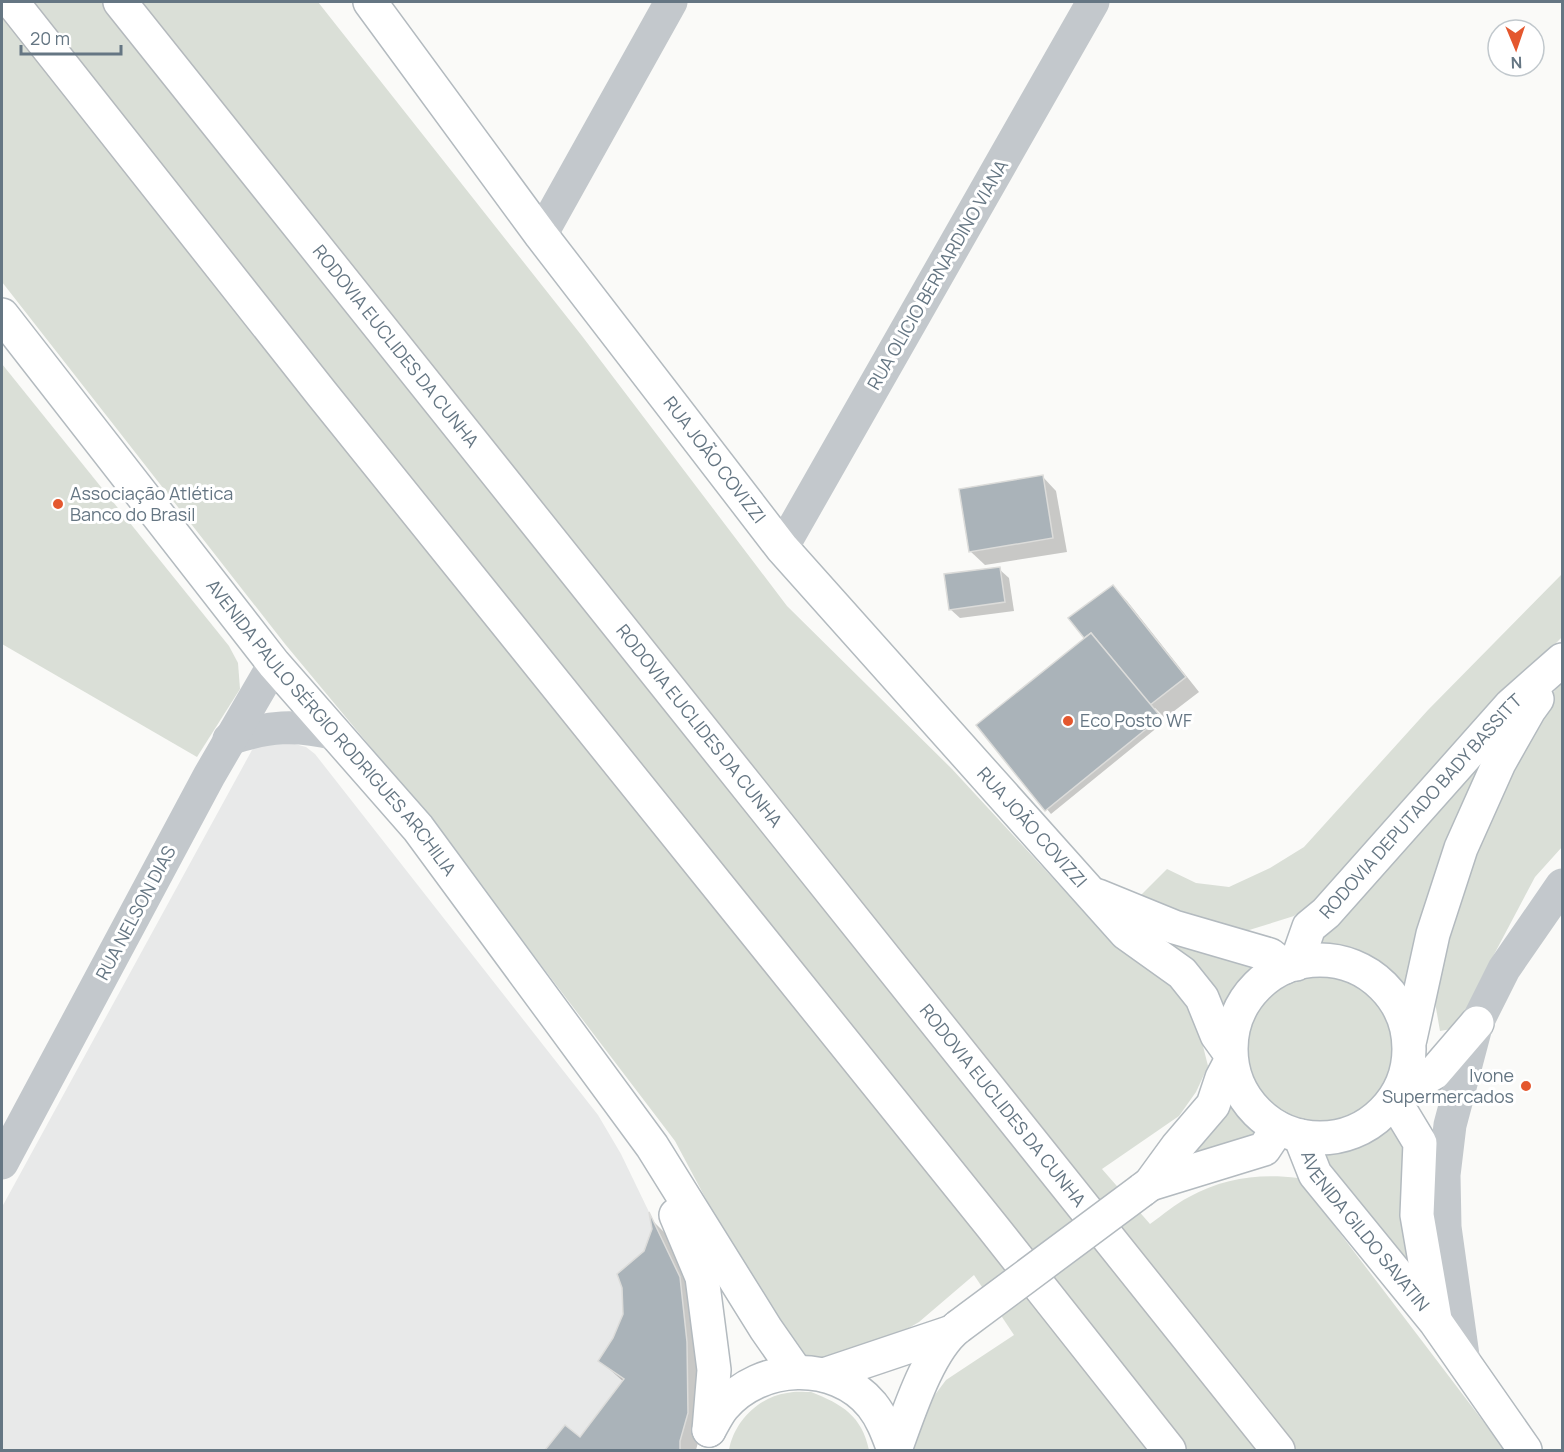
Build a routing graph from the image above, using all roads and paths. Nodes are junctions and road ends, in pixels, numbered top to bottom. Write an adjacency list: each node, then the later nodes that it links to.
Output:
1 (12, 2): 32 (main road)
2 (120, 2): 33 (main road, RODOVIA EUCLIDES DA CUNHA)
3 (370, 2): 6 (main road, RUA JOÃO COVIZZI)
4 (671, 2): 6 (street)
5 (1093, 2): 8 (street, RUA OLICIO BERNARDINO VIANA)
6 (541, 235): 8 (main road, RUA JOÃO COVIZZI)
7 (2, 315): 10 (main road, AVENIDA PAULO SÉRGIO RODRIGUES ARCHILIA)
8 (782, 548): 15 (main road, RUA JOÃO COVIZZI)
9 (1563, 660): 16 (main road, RODOVIA DEPUTADO BADY BASSITT)
10 (274, 664): 12 (main road, AVENIDA PAULO SÉRGIO RODRIGUES ARCHILIA); 13 (street, RUA NELSON DIAS)
11 (1563, 667): 18 (main road, RODOVIA DEPUTADO BADY BASSITT)
12 (336, 734): 13 (street); 23 (main road, AVENIDA PAULO SÉRGIO RODRIGUES ARCHILIA)
13 (230, 739): 21 (street, RUA NELSON DIAS)
14 (1563, 885): 17 (street)
15 (1090, 893): 16 (main road, RUA JOÃO COVIZZI); 19 (main road, RUA JOÃO COVIZZI)
16 (1290, 966): 18 (main road); 19 (main road)
17 (1477, 1023): 20 (main road); 28 (street)
18 (1409, 1040): 20 (main road)
19 (1230, 1057): 22 (main road); 25 (main road)
20 (1399, 1090): 22 (main road); 26 (main road, AVENIDA GILDO SAVATIN)
21 (14, 1118): 24 (street, RUA NELSON DIAS)
22 (1289, 1132): 25 (main road); 26 (main road, AVENIDA GILDO SAVATIN)
23 (652, 1146): 29 (main road, AVENIDA PAULO SÉRGIO RODRIGUES ARCHILIA); 30 (main road, AVENIDA PAULO SÉRGIO RODRIGUES ARCHILIA)
24 (2, 1163)
25 (1146, 1187): 27 (main road, bridge)
26 (1435, 1321): 28 (main road, AVENIDA GILDO SAVATIN)
27 (953, 1330): 29 (main road); 31 (main road)
28 (1464, 1363): 34 (main road, AVENIDA GILDO SAVATIN)
29 (810, 1373): 30 (main road); 31 (main road)
30 (706, 1440)
31 (895, 1450)
32 (1169, 1450)
33 (1278, 1450)
34 (1525, 1450)

